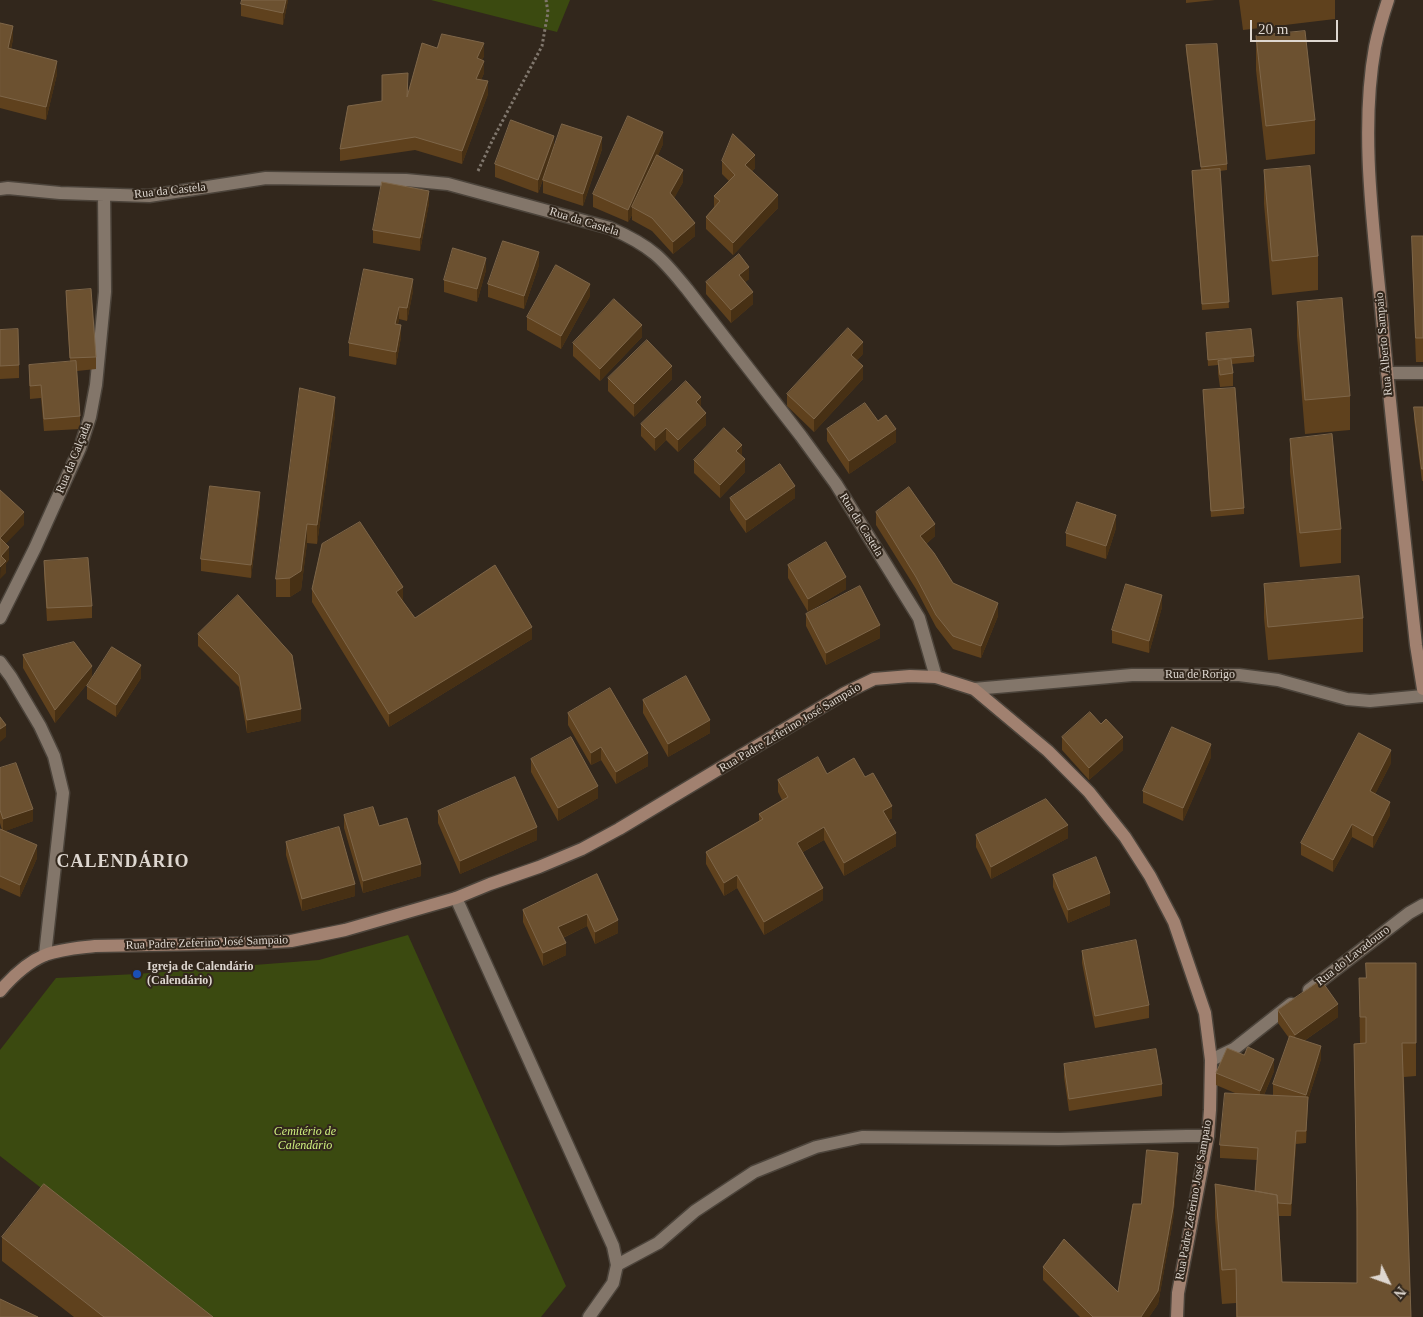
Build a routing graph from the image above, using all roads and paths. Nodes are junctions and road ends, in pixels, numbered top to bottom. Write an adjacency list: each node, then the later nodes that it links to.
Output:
1 (546, 0): 4 (path)
2 (1388, 0): 6 (street, Rua Alberto Sampaio)
3 (0, 189): 5 (street, Rua da Castela)
4 (470, 190): 5 (street, Rua da Castela); 10 (street, Rua da Castela)
5 (104, 195): 8 (street, Rua da Calçada)
6 (1386, 373): 7 (street); 12 (street, Rua Alberto Sampaio)
7 (1423, 373)
8 (0, 618)
9 (0, 662): 16 (street)
10 (936, 677): 11 (street, Rua Padre Zeferino José Sampaio); 14 (street, Rua Padre Zeferino José Sampaio)
11 (974, 689): 13 (street, Rua de Rorigo); 18 (street, Rua Padre Zeferino José Sampaio)
12 (1423, 689)
13 (1423, 696)
14 (456, 898): 16 (street, Rua Padre Zeferino José Sampaio); 20 (street)
15 (1423, 905): 18 (street, Rua do Lavadouro)
16 (45, 955): 17 (street, Rua Padre Zeferino José Sampaio)
17 (0, 991)
18 (1211, 1060): 19 (street, Rua Padre Zeferino José Sampaio)
19 (1208, 1136): 20 (street); 22 (street, Rua Padre Zeferino José Sampaio)
20 (617, 1265): 21 (street)
21 (589, 1317)
22 (1177, 1317)

